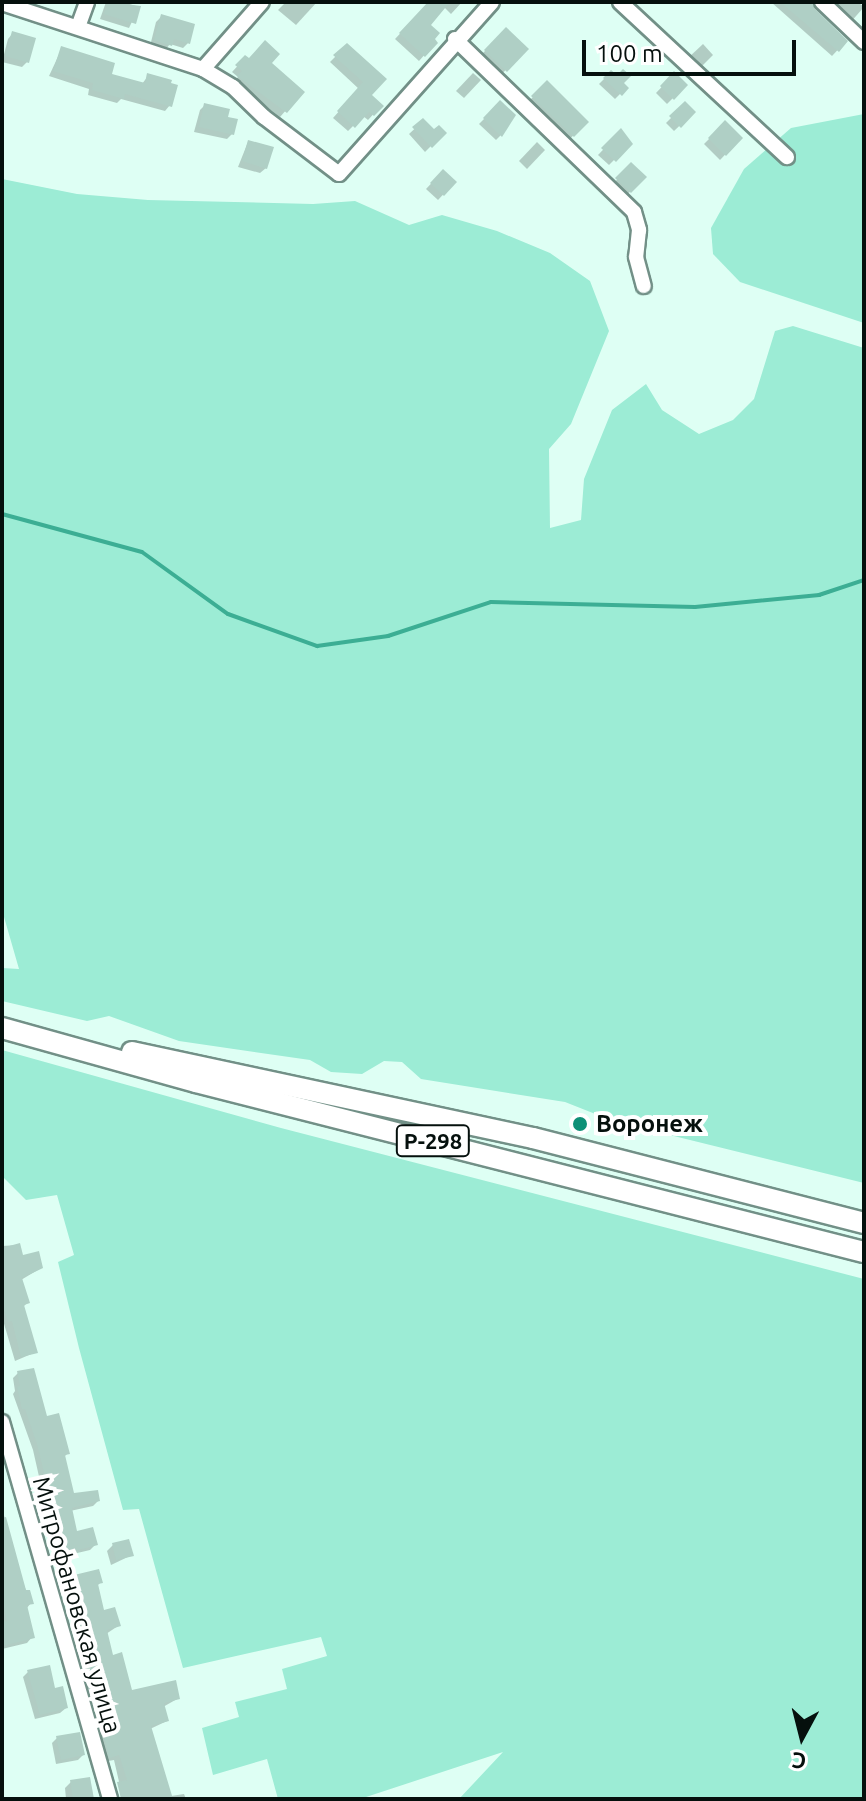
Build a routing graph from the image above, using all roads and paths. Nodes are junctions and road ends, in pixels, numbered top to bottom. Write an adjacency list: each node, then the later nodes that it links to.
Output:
1 (87, 2): 7 (street)
2 (262, 2): 10 (street)
3 (492, 2): 8 (street)
4 (620, 2): 11 (street)
5 (822, 2): 9 (street)
6 (2, 3): 7 (street)
7 (78, 27): 10 (street)
8 (455, 39): 10 (street); 12 (street)
9 (864, 42)
10 (203, 69)
11 (787, 157)
12 (644, 286)
13 (2, 1027): 14 (highway, Р-298); 15 (highway, Р-298)
14 (864, 1223)
15 (864, 1252)
16 (3, 1430): 17 (street, Митрофановская улица)
17 (110, 1799)

